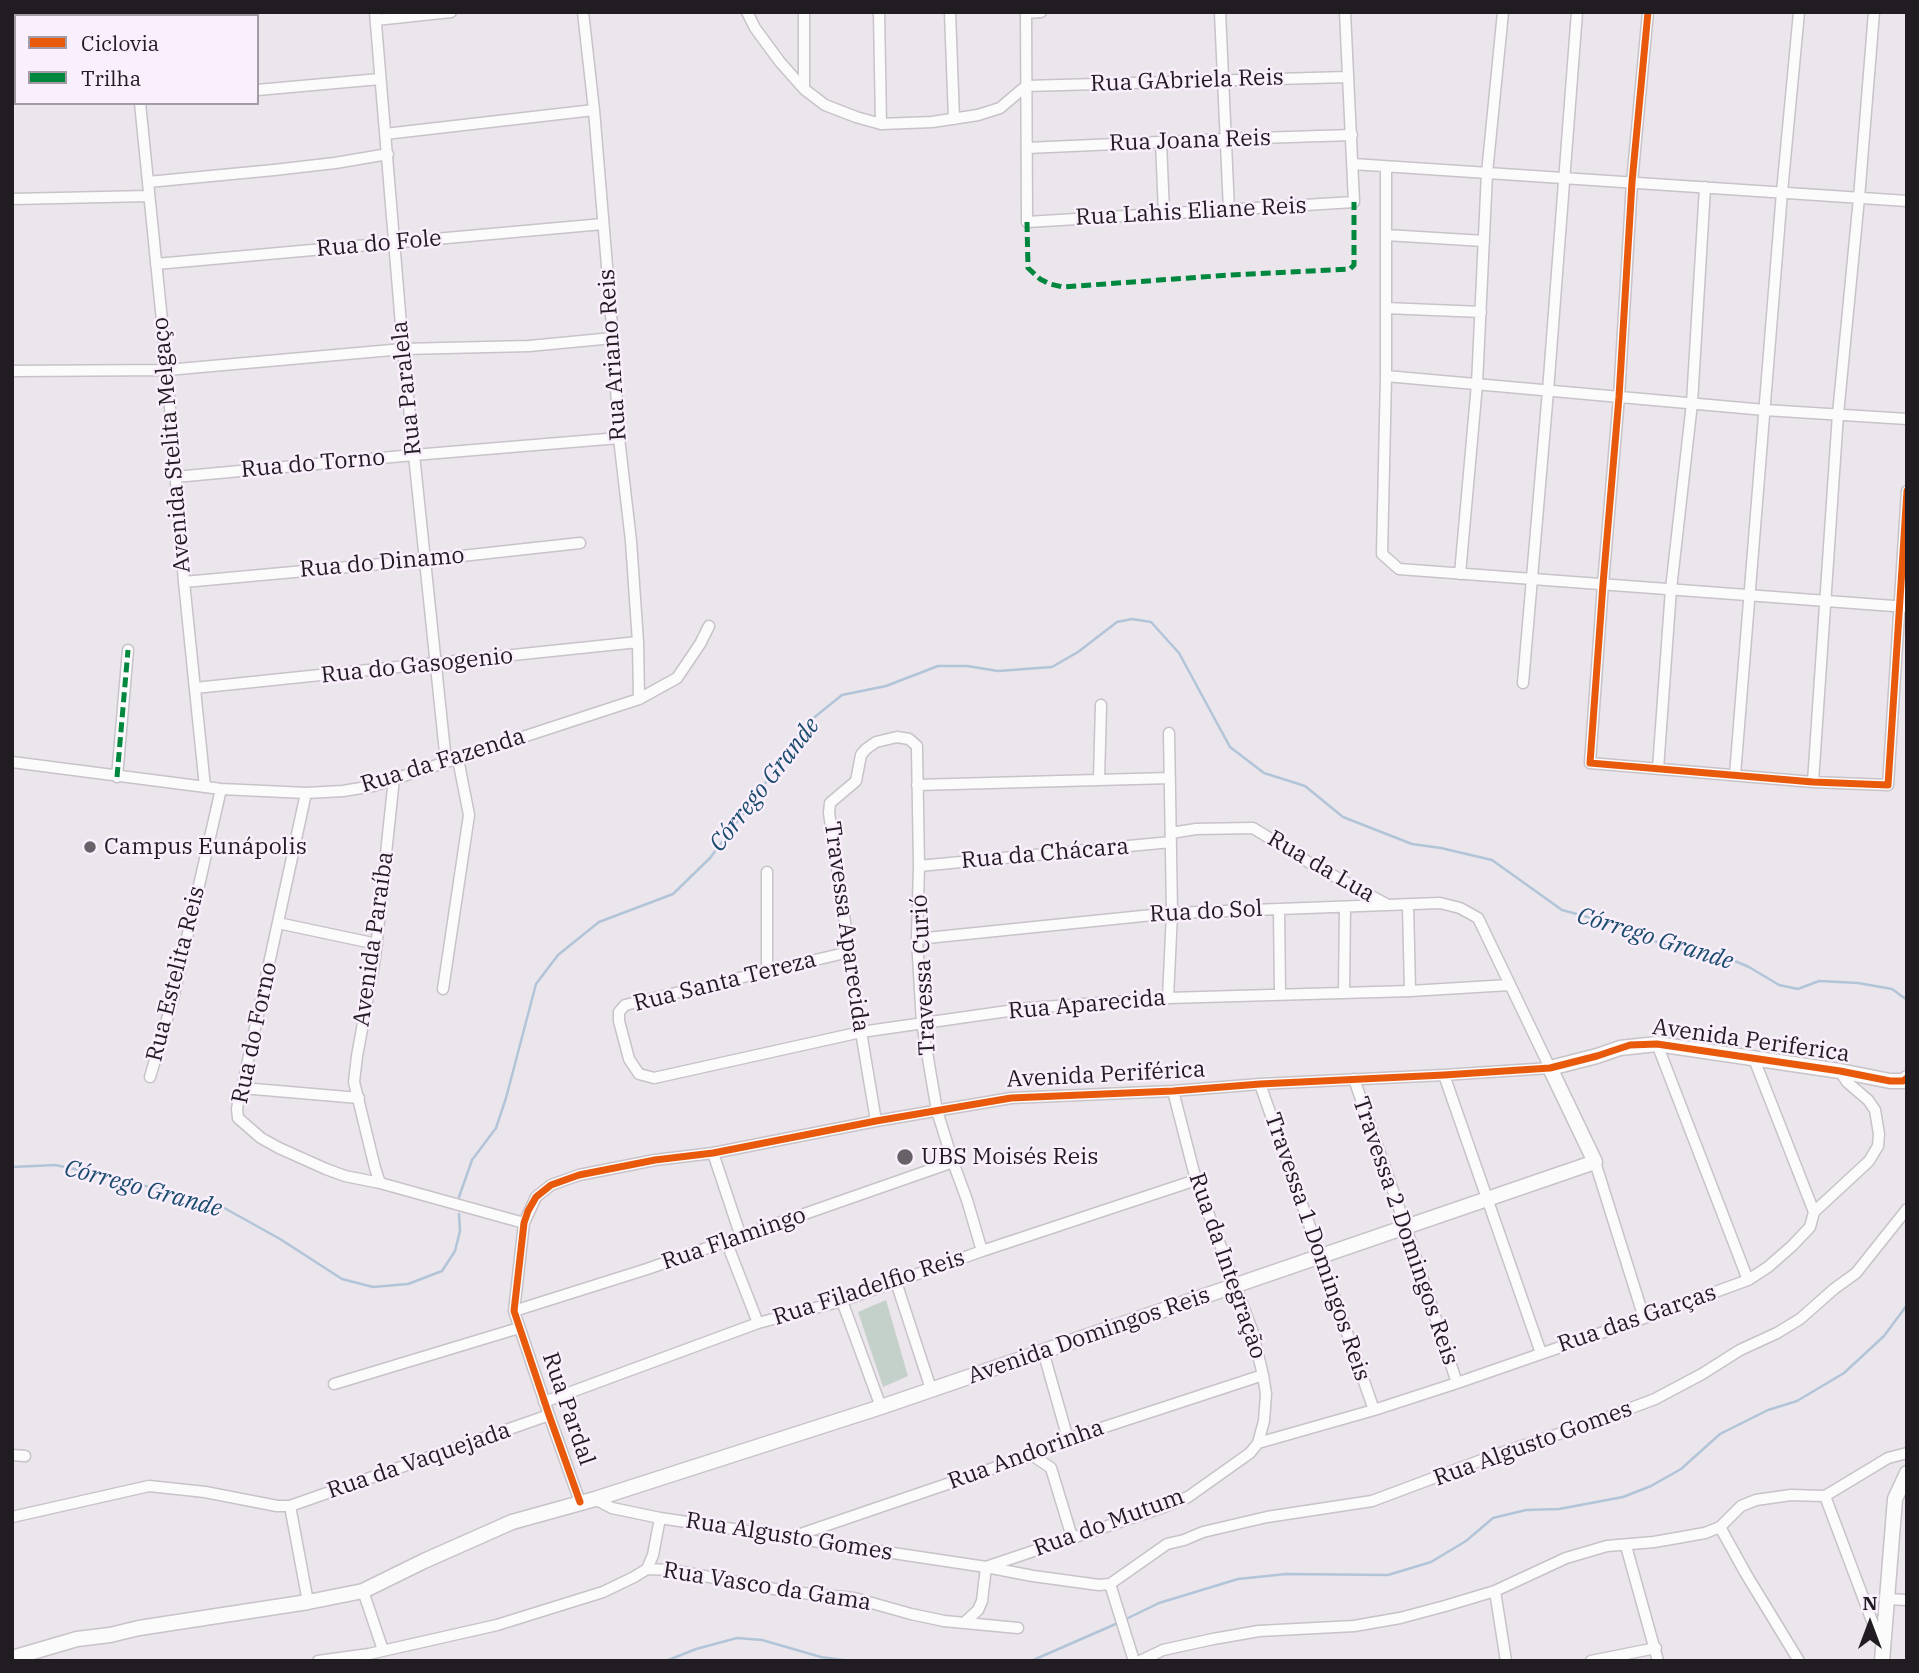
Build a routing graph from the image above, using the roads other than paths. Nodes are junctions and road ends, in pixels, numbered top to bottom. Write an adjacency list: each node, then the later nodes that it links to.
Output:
1 (244, 12): 17 (street)
2 (451, 12): 18 (street)
3 (583, 12): 26 (street, Rua Ariano Reis)
4 (747, 12): 23 (street)
5 (804, 12): 23 (street)
6 (879, 12): 28 (street)
7 (950, 12): 27 (street)
8 (1041, 12): 16 (street)
9 (1220, 12): 21 (street)
10 (1345, 12): 19 (street)
11 (1503, 12): 37 (street)
12 (1577, 12): 38 (street)
13 (1648, 12): 40 (street)
14 (1799, 12): 42 (street)
15 (1874, 12): 44 (street)
16 (1026, 13): 22 (street)
17 (220, 14)
18 (376, 16): 20 (street, Rua Paralela)
19 (1347, 77): 21 (street, Rua GAbriela Reis); 30 (street)
20 (380, 79): 24 (street); 29 (street, Rua Paralela)
21 (1224, 80): 22 (street, Rua GAbriela Reis); 31 (street)
22 (1026, 86): 27 (street); 33 (street)
23 (804, 89): 28 (street)
24 (259, 90)
25 (140, 105): 39 (street, Avenida Stelita Melgaço)
26 (594, 110): 29 (street); 49 (street, Rua Ariano Reis)
27 (954, 119): 28 (street)
28 (881, 124)
29 (385, 134): 34 (street, Rua Paralela)
30 (1352, 135): 31 (street, Rua Joana Reis); 35 (street)
31 (1226, 139): 32 (street, Rua Joana Reis); 47 (street)
32 (1161, 142): 33 (street, Rua Joana Reis); 48 (street)
33 (1027, 148): 48 (street, Rua Lahis Eliane Reis)
34 (388, 154): 39 (street); 52 (street, Rua Paralela)
35 (1353, 164): 36 (street); 47 (street, Rua Lahis Eliane Reis)
36 (1386, 167): 37 (street); 50 (street)
37 (1487, 173): 38 (street); 51 (street)
38 (1564, 178): 40 (street); 62 (street)
39 (148, 181): 43 (street, Avenida Stelita Melgaço)
40 (1632, 182): 41 (street); 63 (street)
41 (1705, 187): 42 (street); 64 (street)
42 (1782, 192): 44 (street); 65 (street)
43 (149, 196): 45 (street); 53 (street, Avenida Stelita Melgaço)
44 (1859, 198): 46 (street); 66 (street)
45 (12, 199)
46 (1907, 201)
47 (1229, 210): 48 (street, Rua Lahis Eliane Reis)
48 (1164, 213)
49 (603, 224): 52 (street, Rua do Fole); 56 (street, Rua Ariano Reis)
50 (1386, 235): 51 (street); 54 (street)
51 (1484, 241): 55 (street)
52 (394, 242): 53 (street, Rua do Fole); 57 (street, Rua Paralela)
53 (156, 264): 58 (street, Avenida Stelita Melgaço)
54 (1386, 308): 55 (street); 60 (street)
55 (1480, 312): 61 (street)
56 (612, 338): 57 (street); 68 (street, Rua Ariano Reis)
57 (403, 349): 58 (street); 69 (street, Rua Paralela)
58 (167, 370): 59 (street); 70 (street, Avenida Stelita Melgaço)
59 (12, 371)
60 (1386, 376): 61 (street); 74 (street)
61 (1477, 384): 62 (street); 74 (street)
62 (1548, 391): 63 (street); 75 (street)
63 (1619, 397): 64 (street); 77 (street)
64 (1692, 403): 65 (street); 78 (street)
65 (1765, 410): 66 (street); 79 (street)
66 (1838, 414): 67 (street); 80 (street)
67 (1907, 419)
68 (619, 438): 69 (street, Rua do Torno); 83 (street, Rua Ariano Reis)
69 (414, 454): 70 (street, Rua do Torno); 73 (street, Rua Paralela)
70 (175, 477): 76 (street, Avenida Stelita Melgaço)
71 (1907, 491): 81 (street)
72 (579, 543): 73 (street, Rua do Dinamo)
73 (425, 560): 76 (street, Rua do Dinamo); 85 (street, Rua Paralela)
74 (1460, 574): 75 (street)
75 (1533, 579): 77 (street); 86 (street)
76 (184, 582): 87 (street, Avenida Stelita Melgaço)
77 (1603, 583): 78 (street); 93 (street)
78 (1671, 589): 79 (street); 93 (street)
79 (1751, 595): 80 (street); 94 (street)
80 (1826, 601): 81 (street); 100 (street)
81 (1903, 606): 100 (street)
82 (709, 626): 88 (street, Rua da Fazenda)
83 (638, 642): 85 (street, Rua do Gasogenio); 88 (street, Rua Ariano Reis)
84 (128, 650): 95 (street)
85 (437, 663): 87 (street, Rua do Gasogenio); 91 (street, Rua Paralela)
86 (1523, 683)
87 (195, 688): 101 (street, Avenida Stelita Melgaço)
88 (639, 699): 91 (street, Rua da Fazenda)
89 (1101, 705): 99 (street)
90 (1169, 733): 97 (street)
91 (452, 761): 96 (street, Rua da Fazenda); 118 (street, Rua Paralela)
92 (12, 762): 95 (street, Rua da Fazenda)
93 (1658, 769): 94 (street)
94 (1735, 775): 100 (street)
95 (117, 777): 101 (street, Rua da Fazenda)
96 (394, 778): 103 (street, Rua da Fazenda); 114 (street, Avenida Paraíba)
97 (1170, 778): 99 (street); 104 (street)
98 (918, 780): 99 (street); 105 (street, Travessa Curió); 115 (street, Travessa Aparecida)
99 (1099, 780)
100 (1813, 782)
101 (205, 786): 102 (street, Rua da Fazenda)
102 (221, 789): 103 (street, Rua da Fazenda); 131 (street, Rua Estelita Reis)
103 (306, 793): 112 (street, Rua do Forno)
104 (1171, 838): 105 (street, Rua da Chácara); 107 (street, Rua da Lua); 111 (street)
105 (919, 866): 113 (street, Travessa Curió)
106 (767, 872): 116 (street)
107 (1388, 905): 108 (street, Rua do Sol); 109 (street, Rua do Sol)
108 (1408, 905): 117 (street, Rua do Sol); 119 (street)
109 (1345, 907): 110 (street, Rua do Sol); 120 (street)
110 (1279, 908): 111 (street, Rua do Sol); 121 (street)
111 (1172, 913): 113 (street, Rua do Sol); 122 (street)
112 (278, 923): 114 (street); 135 (street, Rua do Forno)
113 (917, 939): 123 (street, Travessa Curió)
114 (377, 944): 137 (street, Avenida Paraíba)
115 (849, 952): 116 (street, Rua Santa Tereza); 124 (street, Travessa Aparecida)
116 (767, 970): 129 (street, Rua Santa Tereza)
117 (1509, 985): 119 (street, Rua Aparecida); 127 (street)
118 (443, 989)
119 (1410, 991): 120 (street, Rua Aparecida)
120 (1344, 993): 121 (street, Rua Aparecida)
121 (1280, 994): 122 (street, Rua Aparecida)
122 (1168, 998): 123 (street, Rua Aparecida)
123 (922, 1023): 124 (street, Rua Aparecida); 138 (street, Travessa Curió)
124 (861, 1032): 129 (street, Rua Aparecida); 139 (street, Travessa Aparecida)
125 (1657, 1044): 126 (street, Avenida Periferica); 127 (street, Avenida Periferica); 154 (street)
126 (1754, 1059): 128 (street, Avenida Periferica); 147 (street)
127 (1550, 1068): 130 (street, Avenida Periférica); 142 (street)
128 (1840, 1071): 133 (street, Avenida Periferica); 147 (street, Rua das Garças)
129 (671, 1074)
130 (1444, 1075): 132 (street, Avenida Periférica); 145 (street)
131 (150, 1077)
132 (1354, 1079): 134 (street, Avenida Periférica); 149 (street, Travessa 2 Domingos Reis)
133 (1906, 1081)
134 (1260, 1084): 136 (street, Avenida Periférica); 153 (street, Travessa 1 Domingos Reis)
135 (242, 1088): 137 (street); 144 (street, Rua do Forno)
136 (1173, 1091): 138 (street, Avenida Periférica); 143 (street, Rua da Integração)
137 (359, 1098): 144 (street, Avenida Paraíba)
138 (937, 1111): 139 (street, Avenida Periférica); 141 (street, Travessa Curió)
139 (876, 1121): 140 (street, Avenida Periférica)
140 (713, 1153): 148 (street, Avenida Periférica); 150 (street)
141 (953, 1162): 150 (street, Rua Flamingo); 152 (street, Travessa Curió)
142 (1595, 1162): 145 (street, Avenida Domingos Reis); 159 (street)
143 (1196, 1180): 152 (street, Rua Filadelfio Reis); 156 (street, Rua da Integração)
144 (380, 1182): 148 (street)
145 (1488, 1199): 149 (street, Avenida Domingos Reis); 163 (street)
146 (1907, 1209): 191 (street, Rua Algusto Gomes)
147 (1814, 1212): 154 (street, Rua das Garças)
148 (524, 1223): 158 (street)
149 (1406, 1227): 153 (street, Avenida Domingos Reis); 165 (street, Travessa 2 Domingos Reis)
150 (741, 1237): 151 (street, Rua Flamingo)
151 (726, 1241): 158 (street, Rua Flamingo); 160 (street)
152 (982, 1251): 155 (street, Rua Filadelfio Reis)
153 (1319, 1258): 156 (street, Avenida Domingos Reis); 170 (street, Travessa 1 Domingos Reis)
154 (1748, 1280): 159 (street, Rua das Garças)
155 (896, 1282): 157 (street, Rua Filadelfio Reis); 167 (street)
156 (1235, 1286): 162 (street, Avenida Domingos Reis); 164 (street, Rua da Integração)
157 (842, 1301): 160 (street, Rua Filadelfio Reis); 169 (street)
158 (514, 1311): 161 (street, Rua Pardal)
159 (1644, 1318): 163 (street, Rua das Garças)
160 (758, 1323): 168 (street, Rua Filadelfio Reis)
161 (519, 1328): 166 (street); 168 (street, Rua Pardal)
162 (1043, 1351): 167 (street, Avenida Domingos Reis); 172 (street)
163 (1541, 1353): 165 (street, Rua das Garças)
164 (1264, 1375): 172 (street, Rua Andorinha); 173 (street, Rua da Integração)
165 (1457, 1383): 170 (street, Rua das Garças)
166 (334, 1384)
167 (931, 1389): 169 (street, Avenida Domingos Reis)
168 (544, 1402): 171 (street, Rua Pardal)
169 (881, 1407): 181 (street, Avenida Domingos Reis)
170 (1374, 1410): 173 (street, Rua das Garças)
171 (549, 1415): 181 (street, Rua Pardal); 182 (street, Rua da Vaquejada)
172 (1068, 1439): 176 (street, Rua Andorinha)
173 (1258, 1443): 186 (street, Rua do Mutum)
174 (1907, 1452): 179 (street)
175 (12, 1455): 177 (street)
176 (1032, 1455): 186 (street); 187 (street, Rua Andorinha)
177 (25, 1456)
178 (1907, 1473): 180 (street)
179 (1825, 1496): 185 (street); 199 (street)
180 (1901, 1499): 194 (street)
181 (588, 1501): 184 (street, Rua Algusto Gomes); 192 (street, Avenida Domingos Reis)
182 (290, 1506): 183 (street); 196 (street)
183 (12, 1517)
184 (660, 1518): 187 (street, Rua Algusto Gomes); 190 (street)
185 (1720, 1527): 188 (street); 209 (street)
186 (1072, 1537): 189 (street, Rua do Mutum)
187 (790, 1538): 189 (street, Rua Algusto Gomes)
188 (1626, 1546): 193 (street); 200 (street)
189 (986, 1567): 191 (street, Rua Algusto Gomes); 197 (street)
190 (647, 1569): 197 (street, Rua Vasco da Gama); 201 (street, Rua Vasco da Gama)
191 (1110, 1584): 204 (street)
192 (363, 1591): 196 (street, Avenida Domingos Reis); 201 (street)
193 (1496, 1591): 205 (street); 206 (street)
194 (1887, 1599): 195 (street); 199 (street)
195 (1907, 1600)
196 (308, 1602): 202 (street, Avenida Domingos Reis)
197 (965, 1622): 198 (street, Rua Vasco da Gama)
198 (1018, 1628)
199 (1884, 1645): 210 (street)
200 (1656, 1648): 207 (street); 208 (street)
201 (383, 1650): 203 (street, Rua Vasco da Gama)
202 (12, 1658)
203 (317, 1661)
204 (1134, 1661)
205 (1140, 1661)
206 (1506, 1661)
207 (1591, 1661)
208 (1658, 1661)
209 (1799, 1661)
210 (1882, 1661)

